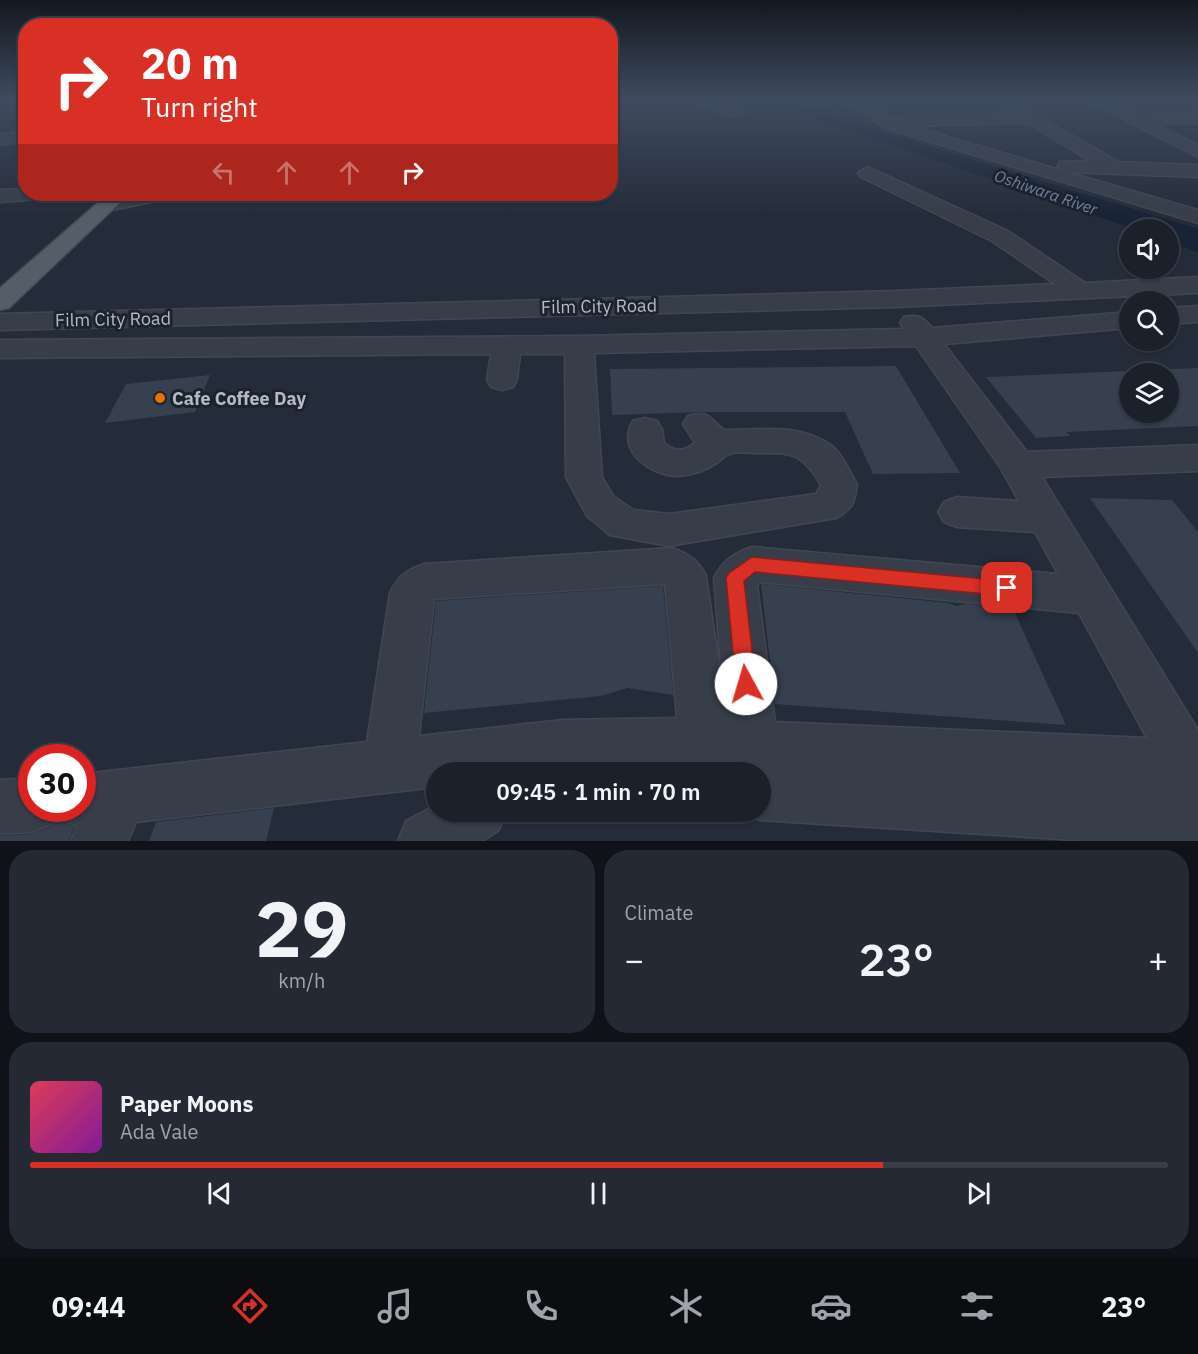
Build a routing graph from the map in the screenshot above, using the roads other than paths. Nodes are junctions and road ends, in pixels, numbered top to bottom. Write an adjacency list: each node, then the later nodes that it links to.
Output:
1 (939, 138): 7 (street)
2 (1065, 138): 8 (street)
3 (1169, 138): 5 (street)
4 (18, 152): 6 (street)
5 (1198, 152)
6 (0, 153)
7 (1026, 166): 8 (street); 14 (street)
8 (1113, 167): 9 (street)
9 (1198, 171)
10 (868, 173): 16 (street)
11 (18, 195): 12 (street)
12 (0, 196)
13 (111, 201): 17 (main road)
14 (1198, 217)
15 (1198, 285): 16 (street, Film City Road)
16 (1079, 290): 18 (street, Film City Road)
17 (2, 297)
18 (896, 299): 20 (street, Film City Road); 21 (street)
19 (1119, 321): 21 (street, Film City Road)
20 (0, 322)
21 (925, 337): 23 (street, Film City Road); 28 (street)
22 (507, 344): 23 (street, Film City Road); 24 (street, Film City Road); 25 (street)
23 (579, 345): 26 (street)
24 (0, 349)
25 (502, 380)
26 (645, 429)
27 (1198, 458): 28 (street)
28 (1017, 465): 30 (street)
29 (954, 507): 30 (street)
30 (1044, 512): 31 (street)
31 (1093, 596): 33 (street); 38 (street)
32 (431, 762): 33 (street)
33 (739, 762): 37 (street)
34 (426, 763): 37 (street)
35 (771, 763): 38 (street)
36 (771, 766): 42 (street)
37 (390, 767): 41 (street)
38 (1194, 772)
39 (18, 806): 40 (street)
40 (0, 807)
41 (100, 814)
42 (1198, 820)
43 (460, 822): 44 (street)
44 (426, 841)

